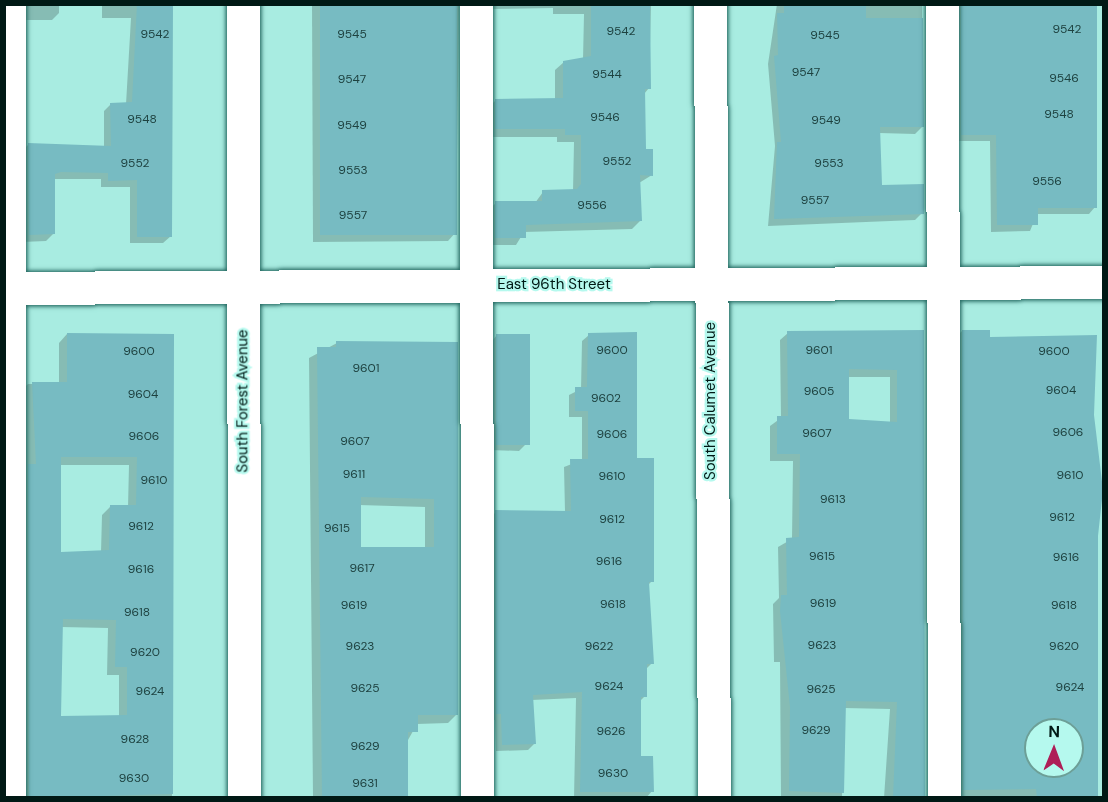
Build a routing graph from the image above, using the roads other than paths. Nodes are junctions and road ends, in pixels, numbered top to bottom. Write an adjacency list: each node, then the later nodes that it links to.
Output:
1 (9, 4): 11 (street)
2 (243, 4): 10 (street, South Forest Avenue)
3 (476, 4): 9 (street)
4 (710, 4): 8 (street, South Calumet Avenue)
5 (942, 4): 7 (street)
6 (1104, 282): 7 (street, East 96th Street)
7 (943, 283): 8 (street, East 96th Street); 16 (street)
8 (710, 284): 9 (street, East 96th Street); 15 (street, South Calumet Avenue)
9 (476, 285): 10 (street, East 96th Street); 14 (street)
10 (243, 286): 11 (street, East 96th Street); 13 (street, South Forest Avenue)
11 (7, 288): 12 (street)
12 (9, 798)
13 (244, 798)
14 (477, 798)
15 (714, 798)
16 (944, 798)

